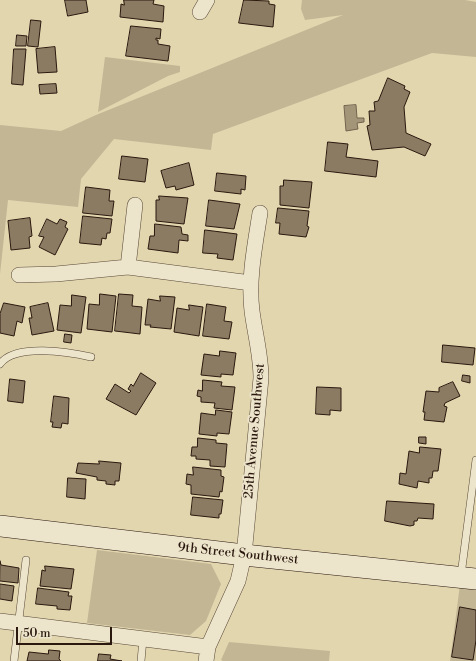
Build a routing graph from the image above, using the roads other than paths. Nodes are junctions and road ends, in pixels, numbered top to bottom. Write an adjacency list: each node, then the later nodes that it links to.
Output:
1 (135, 205): 3 (street)
2 (260, 213): 5 (street, 25th Avenue Southwest)
3 (128, 267): 4 (street); 5 (street)
4 (19, 275)
5 (251, 282): 10 (street, 25th Avenue Southwest)
6 (91, 357): 7 (lane)
7 (0, 364)
8 (476, 460): 12 (lane)
9 (0, 526): 10 (main road, 9th Street Southwest)
10 (244, 555): 12 (main road, 9th Street Southwest); 16 (street, 25th Avenue Southwest)
11 (26, 560): 14 (lane)
12 (468, 578)
13 (0, 621): 14 (street)
14 (18, 624): 15 (street); 17 (lane)
15 (143, 639): 16 (street); 18 (lane)
16 (207, 654)
17 (14, 661)
18 (141, 661)

